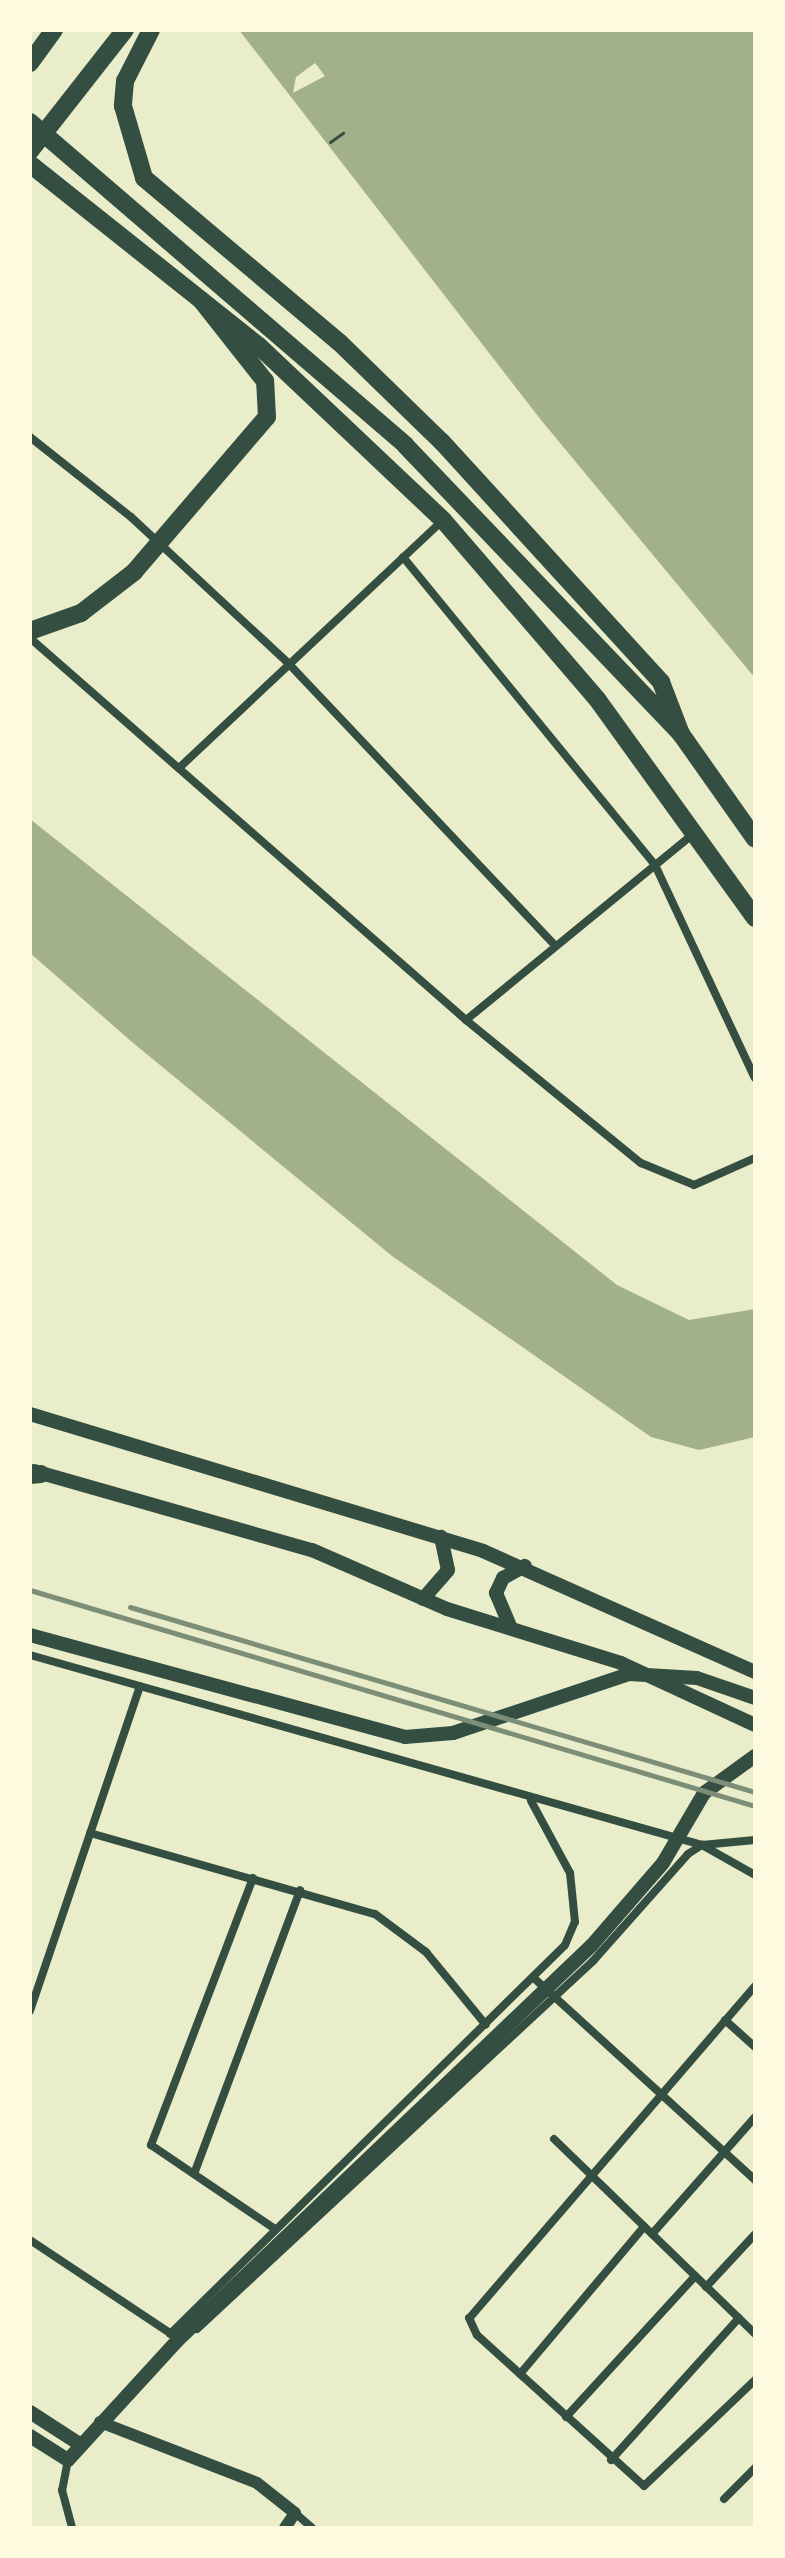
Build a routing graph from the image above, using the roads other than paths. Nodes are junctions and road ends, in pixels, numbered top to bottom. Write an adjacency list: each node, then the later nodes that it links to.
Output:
1 (54, 30): 4 (highway)
2 (125, 30): 6 (highway)
3 (151, 30): 16 (highway)
4 (30, 63)
5 (30, 122): 16 (highway)
6 (30, 151)
7 (33, 173): 8 (highway)
8 (201, 300): 10 (highway); 11 (highway)
9 (30, 437): 11 (street)
10 (443, 520): 12 (street); 18 (highway)
11 (157, 548): 13 (highway); 15 (street)
12 (403, 557): 15 (street); 20 (street)
13 (30, 631)
14 (30, 638): 17 (street)
15 (289, 664): 17 (street); 22 (street)
16 (681, 734): 19 (highway)
17 (179, 768): 23 (street)
18 (697, 831): 20 (street); 21 (highway)
19 (755, 839)
20 (655, 865): 22 (street); 24 (street)
21 (755, 918)
22 (556, 946): 23 (street)
23 (466, 1020): 25 (street)
24 (755, 1078)
25 (755, 1158)
26 (30, 1414): 28 (main road)
27 (34, 1473): 30 (main road)
28 (441, 1537): 29 (main road); 30 (main road)
29 (525, 1566): 31 (main road); 34 (main road)
30 (423, 1599): 31 (main road)
31 (513, 1628): 37 (main road)
32 (30, 1635): 36 (main road)
33 (30, 1655): 35 (street)
34 (755, 1672)
35 (140, 1686): 39 (street); 40 (street)
36 (755, 1698)
37 (755, 1725)
38 (755, 1756): 69 (main road)
39 (530, 1799): 42 (street); 46 (street)
40 (90, 1833): 44 (street); 49 (street)
41 (755, 1840): 42 (street)
42 (702, 1845): 43 (street); 48 (street)
43 (755, 1875)
44 (253, 1878): 45 (street); 58 (street)
45 (300, 1890): 51 (street); 58 (street)
46 (535, 1979): 48 (street); 51 (street)
47 (755, 1986): 50 (street)
48 (555, 1997): 53 (street); 69 (street)
49 (30, 2011)
50 (725, 2020): 52 (street); 53 (street)
51 (486, 2025): 61 (street)
52 (755, 2047)
53 (659, 2093): 56 (street); 57 (street)
54 (755, 2117): 56 (street)
55 (554, 2139): 57 (street)
56 (724, 2152): 59 (street); 62 (street)
57 (588, 2172): 60 (street); 70 (street)
58 (194, 2174): 61 (street)
59 (755, 2180)
60 (644, 2227): 62 (street); 70 (street)
61 (275, 2229): 69 (street)
62 (652, 2234): 65 (street)
63 (755, 2234): 66 (street)
64 (30, 2240): 69 (street)
65 (695, 2276): 66 (street); 73 (street)
66 (706, 2287): 67 (street)
67 (739, 2318): 68 (street); 78 (street)
68 (755, 2334)
69 (174, 2337): 74 (main road)
70 (520, 2374): 73 (street)
71 (755, 2380): 78 (street)
72 (30, 2412): 76 (main road)
73 (566, 2417): 78 (street)
74 (100, 2422): 76 (main road); 81 (street)
75 (30, 2436): 77 (main road)
76 (81, 2445): 77 (main road)
77 (68, 2460): 82 (street)
78 (611, 2460)
79 (755, 2468): 80 (street)
80 (724, 2499)
81 (295, 2513): 83 (street); 84 (street)
82 (72, 2528)
83 (285, 2528)
84 (312, 2528)

